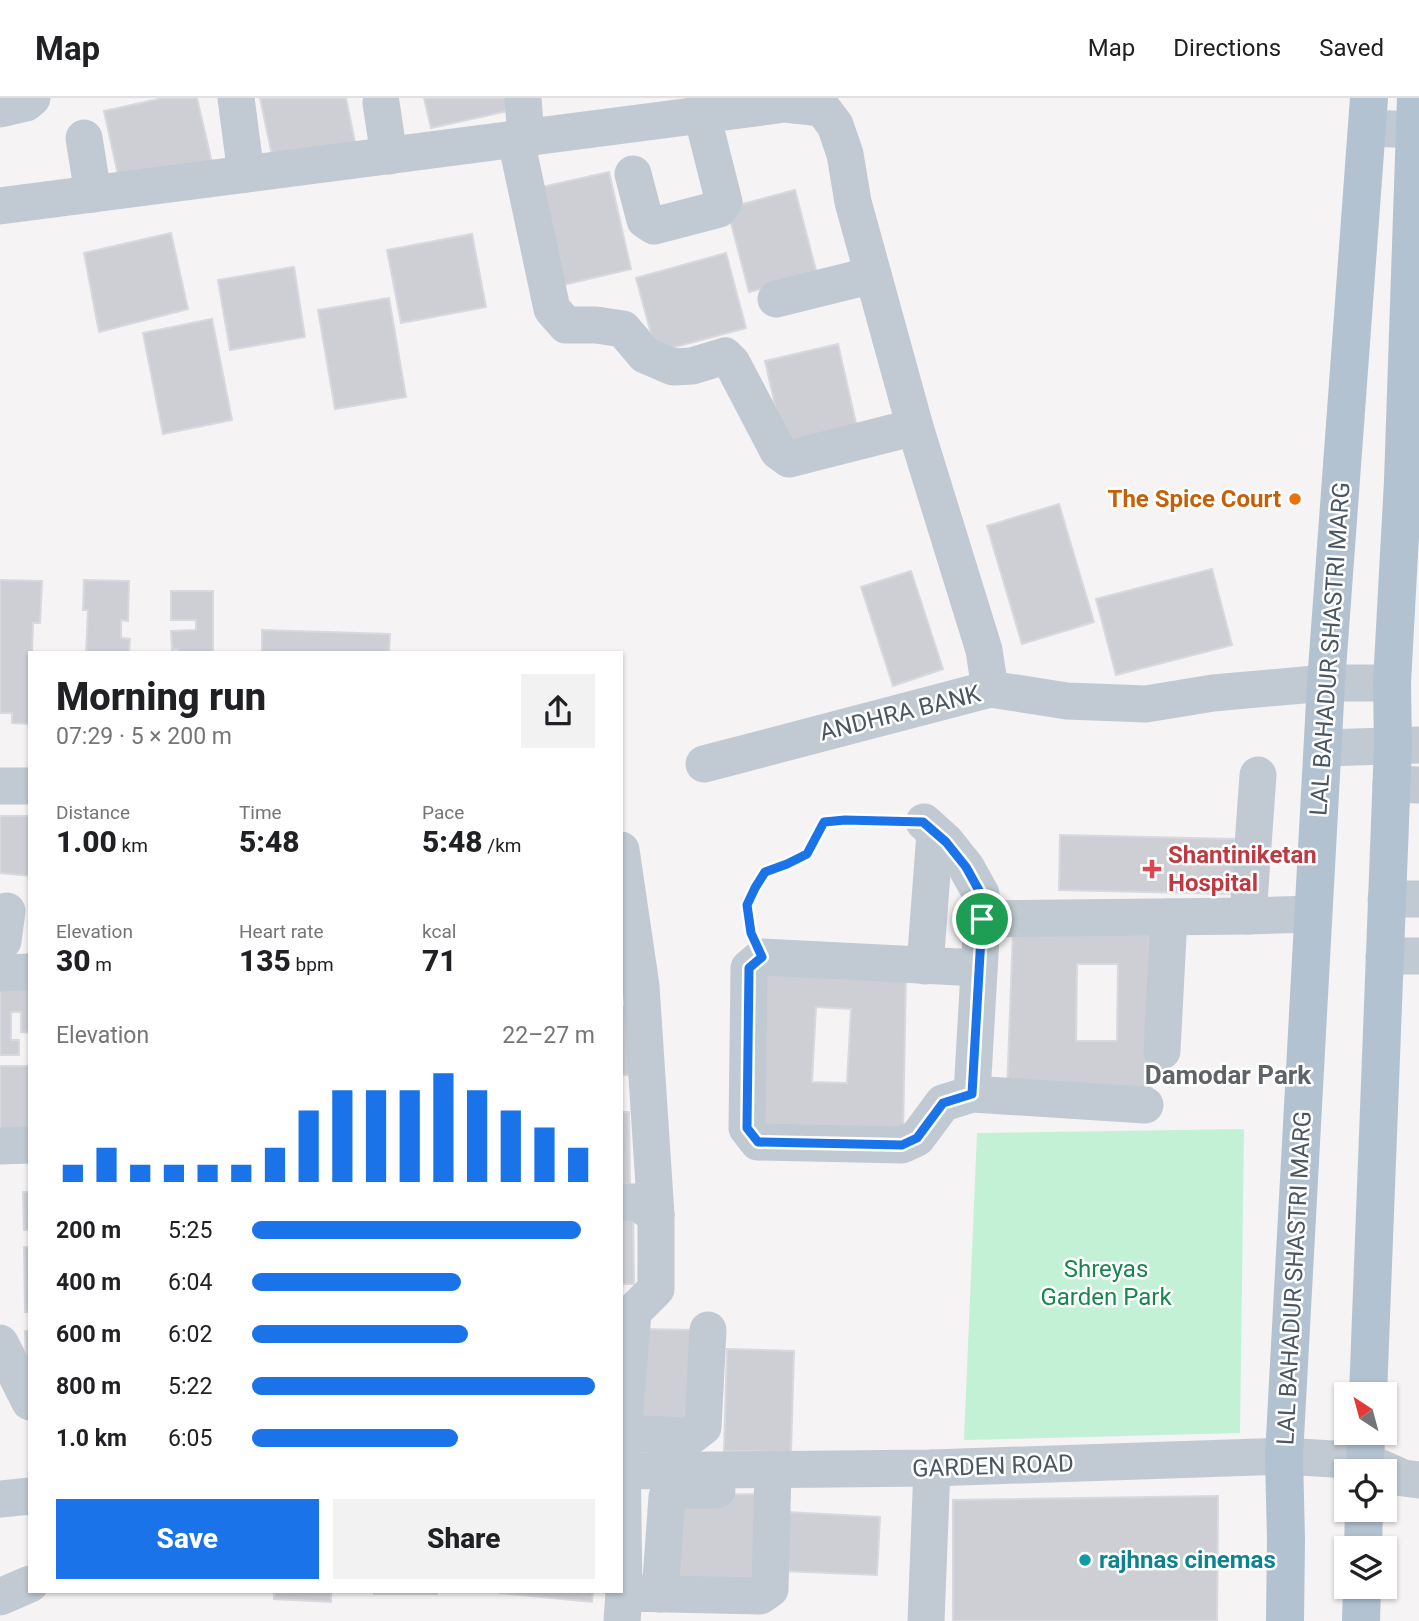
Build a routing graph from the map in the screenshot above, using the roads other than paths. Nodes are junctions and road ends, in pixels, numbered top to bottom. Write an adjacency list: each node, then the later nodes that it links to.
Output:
1 (32, 98): 6 (street)
2 (236, 98): 13 (street)
3 (523, 98): 11 (street)
4 (381, 103): 12 (street)
5 (737, 104): 8 (street); 18 (street)
6 (0, 109)
7 (1368, 113): 9 (street); 22 (main road, LAL BAHADUR SHASTRI MARG)
8 (702, 115): 11 (street); 14 (street)
9 (1417, 120): 17 (main road)
10 (84, 138): 15 (street)
11 (521, 139): 12 (street); 20 (street)
12 (389, 156): 13 (street)
13 (246, 174): 15 (street)
14 (633, 174)
15 (93, 194): 16 (street)
16 (0, 205)
17 (1415, 273): 21 (main road)
18 (873, 275): 19 (street); 20 (street)
19 (776, 299)
20 (915, 426): 24 (street)
21 (1411, 482): 23 (main road)
22 (1326, 683): 23 (street, ANDHRA BANK); 24 (street, ANDHRA BANK); 26 (main road, LAL BAHADUR SHASTRI MARG)
23 (1392, 683): 25 (main road)
24 (990, 690): 27 (street, ANDHRA BANK)
25 (1406, 745): 26 (street); 29 (main road)
26 (1323, 748): 33 (main road, LAL BAHADUR SHASTRI MARG)
27 (704, 764)
28 (1258, 775): 34 (street)
29 (1405, 784): 31 (main road)
30 (623, 877): 32 (street)
31 (1403, 899): 38 (main road)
32 (625, 904): 42 (street)
33 (1313, 914): 34 (street); 59 (main road, LAL BAHADUR SHASTRI MARG)
34 (1248, 916): 35 (street)
35 (1169, 917): 36 (street); 43 (street)
36 (982, 919): 39 (street); 40 (street)
37 (8, 942): 41 (street)
38 (1402, 956): 54 (main road)
39 (925, 966): 40 (street); 44 (street)
40 (979, 968): 44 (street)
41 (28, 969)
42 (631, 986): 45 (street)
43 (1163, 1051)
44 (972, 1094): 46 (street)
45 (635, 1097): 50 (street)
46 (1145, 1105)
47 (28, 1145): 48 (street)
48 (0, 1146)
49 (623, 1202): 50 (street)
50 (656, 1215): 51 (street)
51 (636, 1296): 56 (street)
52 (708, 1331): 57 (street)
53 (0, 1343): 55 (street)
54 (1368, 1382)
55 (28, 1398)
56 (623, 1422)
57 (623, 1433)
58 (1365, 1455): 59 (street, GARDEN ROAD); 65 (street)
59 (1284, 1456): 60 (street, GARDEN ROAD); 74 (main road, LAL BAHADUR SHASTRI MARG)
60 (932, 1468): 64 (street, GARDEN ROAD); 73 (street)
61 (623, 1471): 64 (street, GARDEN ROAD)
62 (0, 1476): 63 (street)
63 (28, 1477)
64 (773, 1479): 69 (street); 69 (street)
65 (1419, 1480)
66 (28, 1496): 67 (street)
67 (0, 1499)
68 (28, 1585): 70 (street)
69 (660, 1594): 72 (street)
70 (0, 1597)
71 (1362, 1599): 75 (main road)
72 (623, 1607)
73 (926, 1621)
74 (1285, 1621)
75 (1361, 1621)

